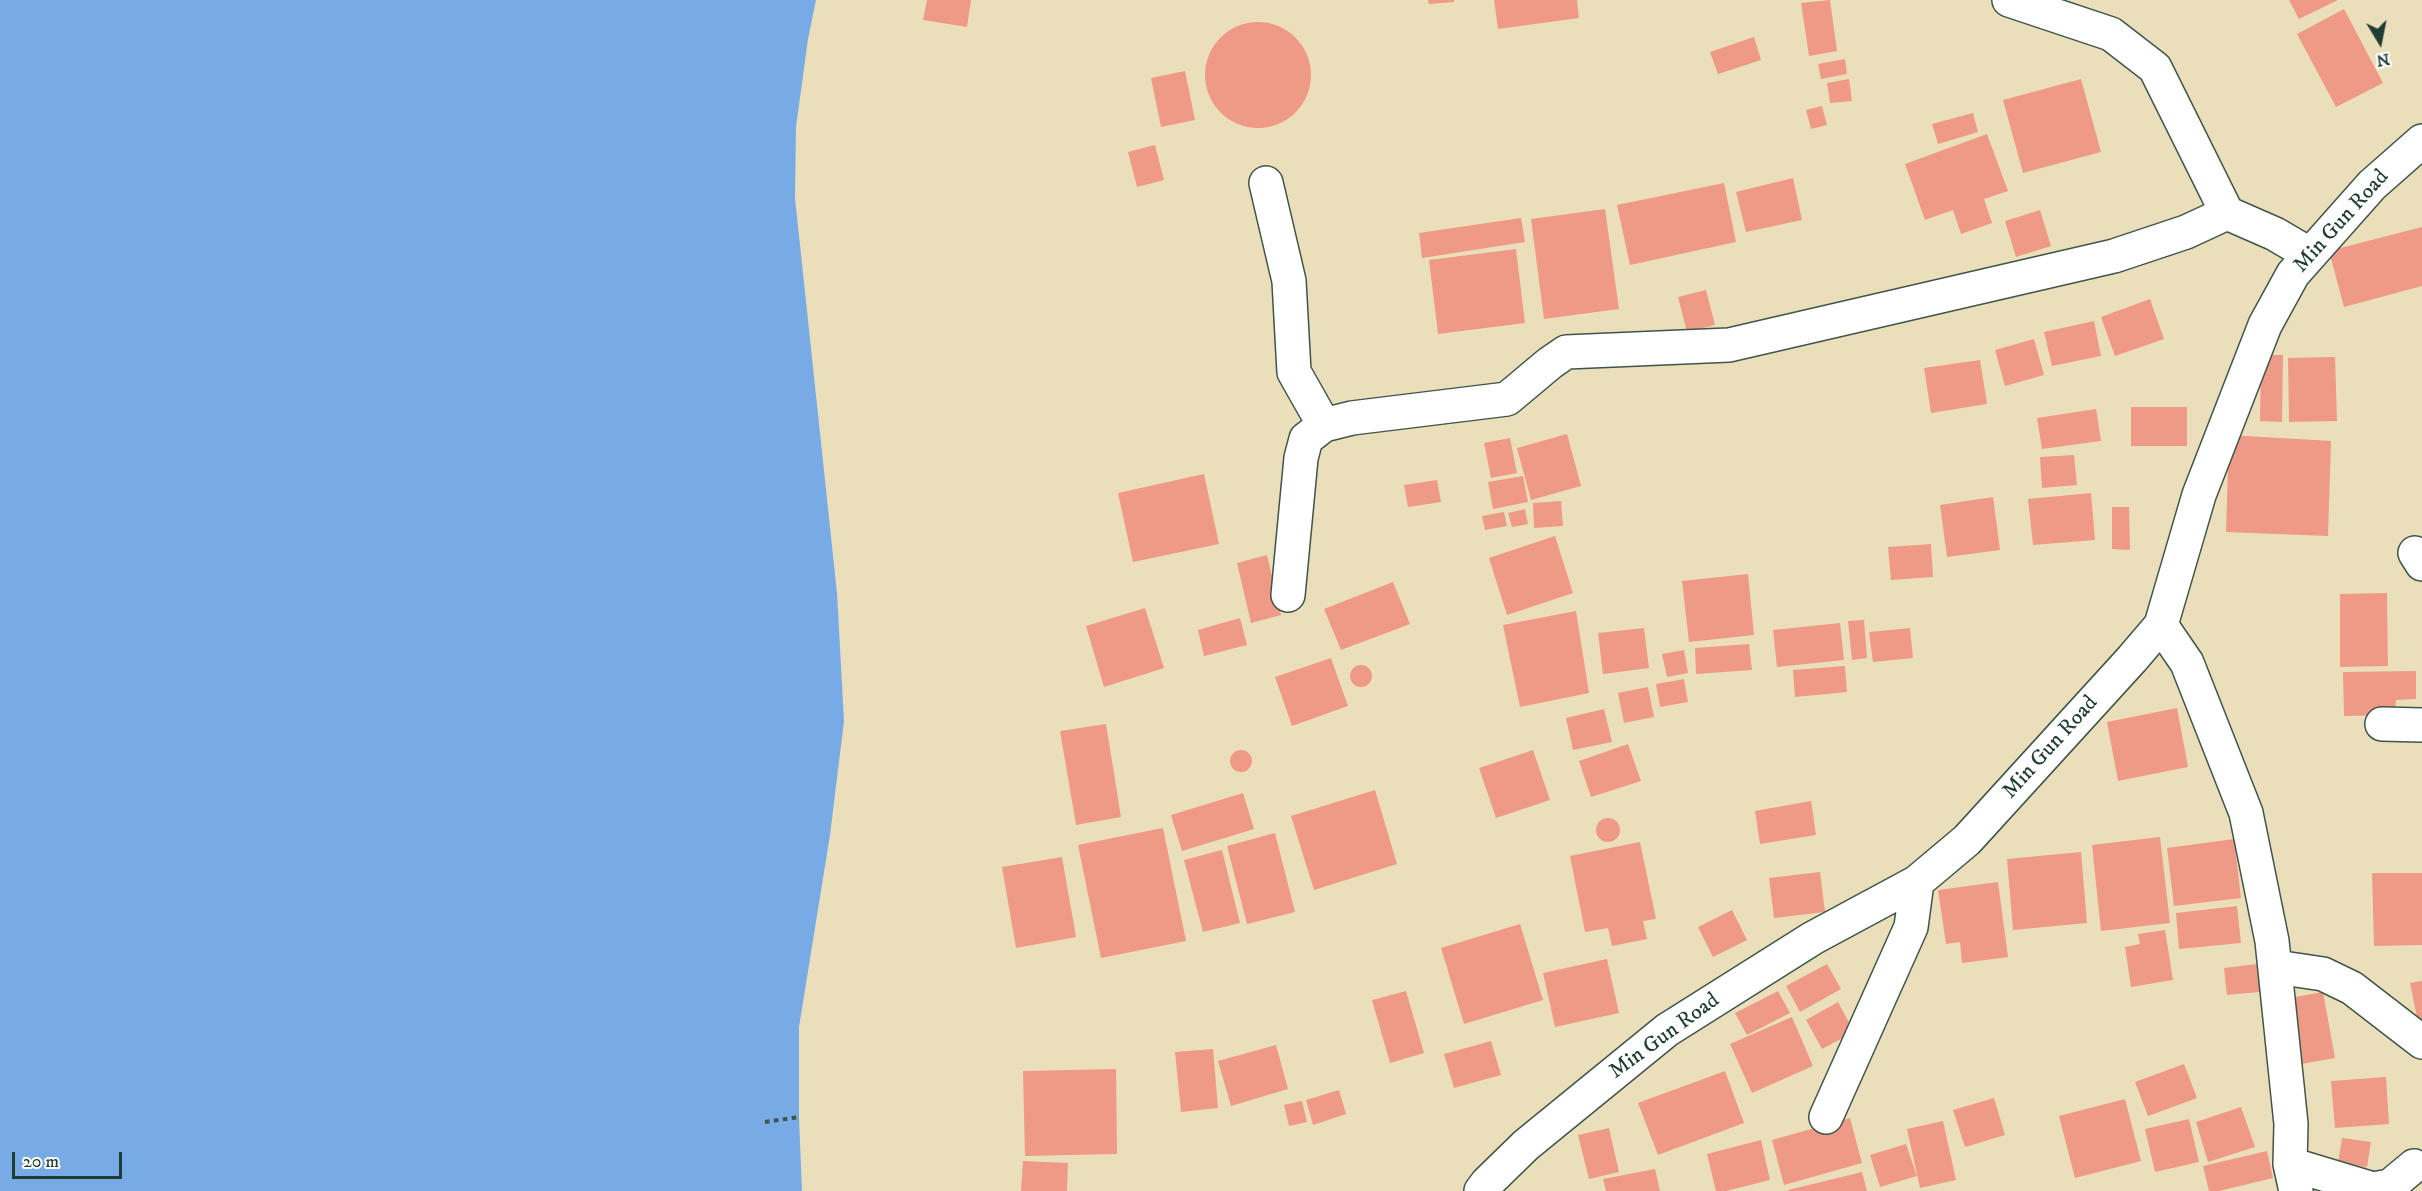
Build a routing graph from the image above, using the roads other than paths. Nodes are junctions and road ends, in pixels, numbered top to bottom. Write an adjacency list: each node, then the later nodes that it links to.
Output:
1 (2009, 0): 4 (street)
2 (2422, 141): 5 (street, Min Gun Road)
3 (1266, 183): 6 (street)
4 (2227, 213): 5 (street); 6 (street)
5 (2309, 254): 8 (street, Min Gun Road)
6 (1324, 425): 7 (street)
7 (1288, 595)
8 (2160, 625): 11 (street, Min Gun Road); 12 (street)
9 (2382, 724): 10 (street)
10 (2422, 725)
11 (1917, 882): 14 (street); 17 (street, Min Gun Road)
12 (2276, 967): 13 (street); 16 (street)
13 (2422, 1042)
14 (1826, 1117)
15 (2414, 1166): 16 (street)
16 (2293, 1178)
17 (1481, 1191)

